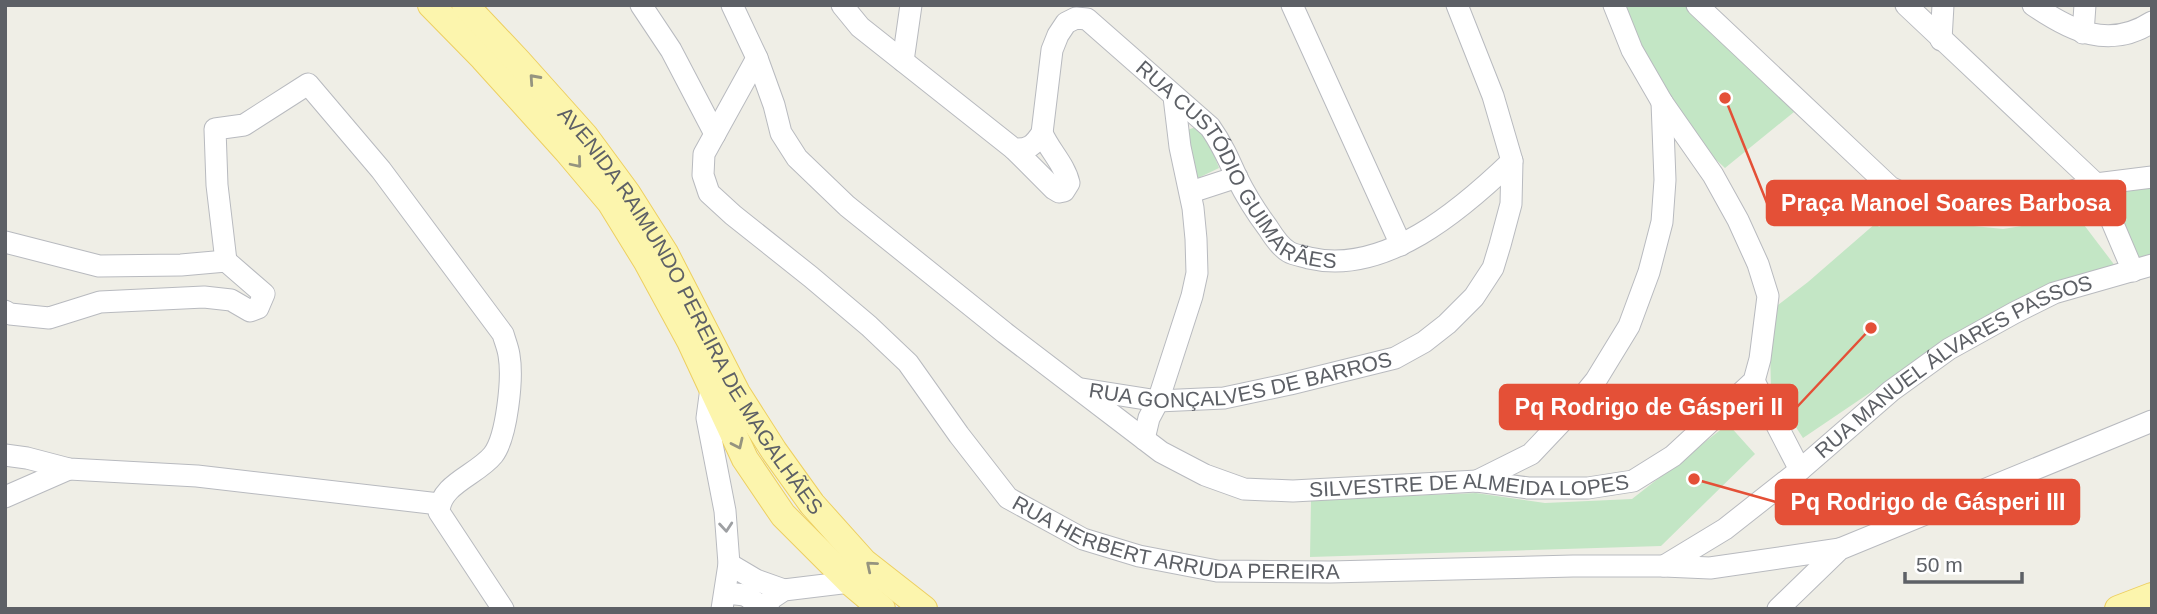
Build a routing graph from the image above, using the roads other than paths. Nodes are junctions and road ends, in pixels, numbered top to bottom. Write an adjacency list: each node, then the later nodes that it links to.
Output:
1 (431, 5): 38 (main road, AVENIDA RAIMUNDO PEREIRA DE MAGALHÃES, one-way to 38)
2 (465, 5): 61 (main road, AVENIDA RAIMUNDO PEREIRA DE MAGALHÃES, one-way to 2)
3 (641, 5): 23 (street)
4 (732, 5): 18 (street, RUA GONÇALVES DE BARROS)
5 (842, 5): 19 (street)
6 (911, 5): 19 (street)
7 (1292, 5): 31 (street)
8 (1457, 5): 25 (street, RUA GONÇALVES DE BARROS)
9 (1614, 5): 21 (street)
10 (1697, 5): 28 (street)
11 (1906, 5): 17 (street)
12 (1943, 5): 17 (street)
13 (2033, 5): 16 (street)
14 (2085, 5): 16 (street)
15 (2152, 22): 16 (street)
16 (2083, 33)
17 (1941, 40): 28 (street)
18 (757, 58): 23 (street, RUA HERBERT ARRUDA PEREIRA); 39 (street, RUA GONÇALVES DE BARROS)
19 (903, 61): 24 (street)
20 (1174, 97): 22 (street, RUA CUSTÓDIO GUIMARÃES); 26 (street, RUA CUSTÓDIO GUIMARÃES); 29 (street)
21 (1662, 102): 37 (street); 43 (street)
22 (1042, 133): 24 (street); 24 (street)
23 (715, 134): 53 (street, RUA HERBERT ARRUDA PEREIRA)
24 (1014, 149)
25 (1512, 160): 31 (street, RUA CUSTÓDIO GUIMARÃES); 40 (street, RUA GONÇALVES DE BARROS)
26 (1237, 177): 29 (street); 31 (street, RUA CUSTÓDIO GUIMARÃES)
27 (2152, 177): 28 (street)
28 (2096, 184): 34 (street)
29 (1191, 192): 40 (street)
30 (5, 242): 33 (street)
31 (1401, 245)
32 (226, 261): 33 (street); 35 (street); 50 (street)
33 (99, 266): 35 (street)
34 (2142, 268): 46 (street, RUA MANUEL ÁLVARES PASSOS)
35 (100, 302): 36 (street)
36 (5, 311)
37 (1754, 381): 46 (street); 48 (street, SILVESTRE DE ALMEIDA LOPES)
38 (711, 388): 52 (street, one-way to 52); 54 (main road, AVENIDA RAIMUNDO PEREIRA DE MAGALHÃES, one-way to 54)
39 (1080, 388): 40 (street, RUA GONÇALVES DE BARROS); 42 (street, SILVESTRE DE ALMEIDA LOPES)
40 (1158, 401): 42 (street)
41 (2152, 421): 51 (street)
42 (1144, 439): 47 (street, SILVESTRE DE ALMEIDA LOPES)
43 (1531, 454): 47 (street); 48 (street)
44 (5, 455): 45 (street)
45 (69, 468): 49 (street); 50 (street)
46 (1800, 470): 53 (street, RUA MANUEL ÁLVARES PASSOS)
47 (1477, 481): 48 (street, SILVESTRE DE ALMEIDA LOPES)
48 (1528, 488)
49 (5, 497)
50 (439, 503): 59 (street)
51 (1840, 549): 53 (street, RUA HERBERT ARRUDA PEREIRA); 62 (street)
52 (729, 564): 55 (street); 57 (street)
53 (1664, 566)
54 (850, 582): 55 (street); 60 (main road, AVENIDA RAIMUNDO PEREIRA DE MAGALHÃES)
55 (783, 590): 58 (street)
56 (2152, 596): 63 (main road)
57 (724, 601): 58 (street)
58 (764, 608)
59 (503, 609)
60 (882, 609)
61 (924, 609)
62 (1778, 609)
63 (2118, 609)

